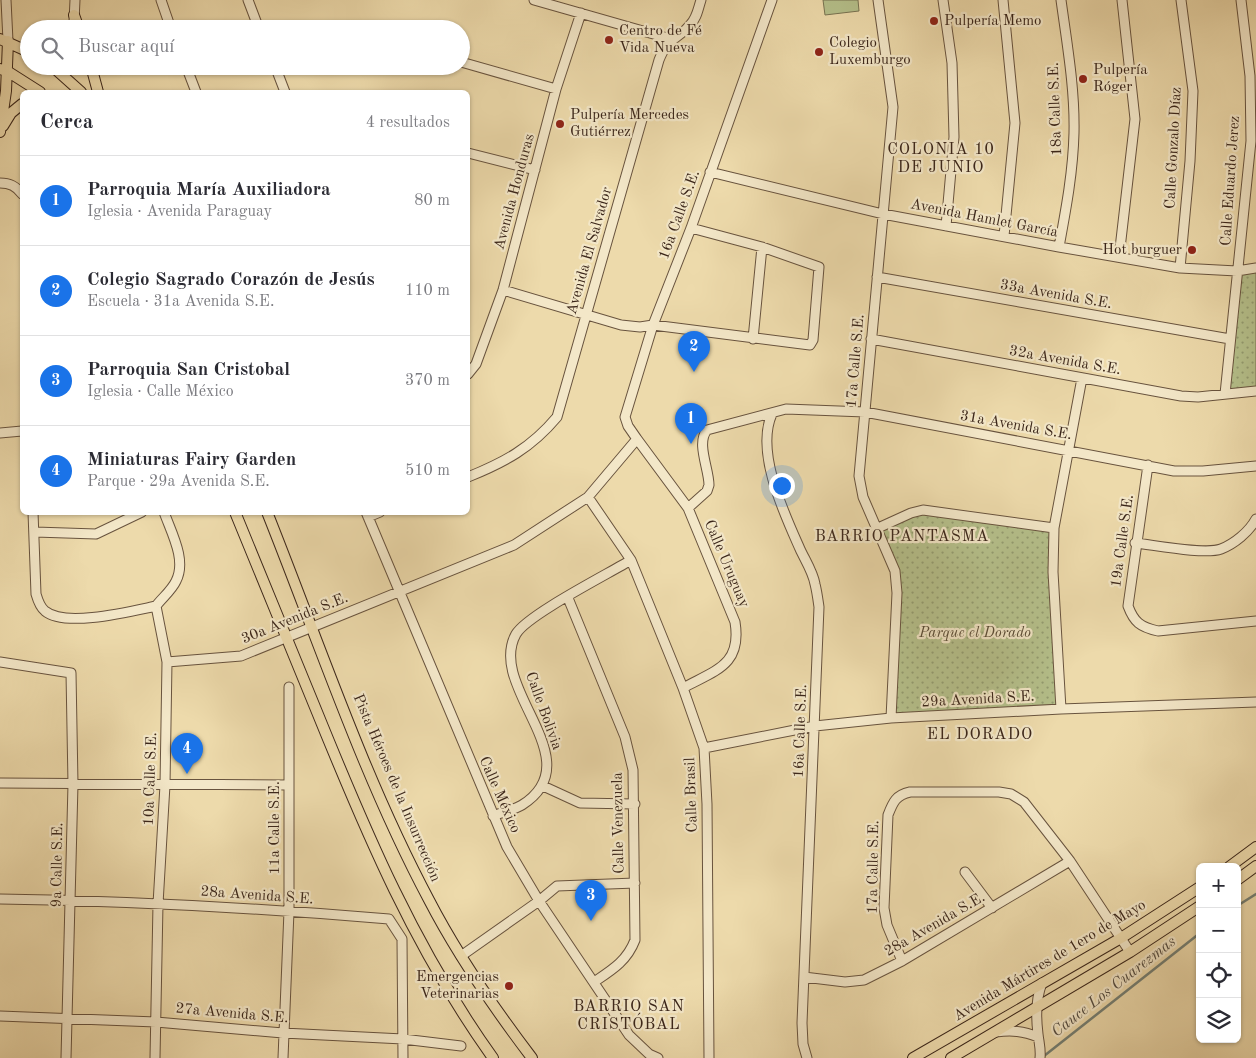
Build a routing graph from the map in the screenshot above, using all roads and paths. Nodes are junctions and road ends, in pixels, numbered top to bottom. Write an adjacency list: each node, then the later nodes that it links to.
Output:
1 (6, 0): 15 (street); 23 (street)
2 (75, 0): 17 (street)
3 (161, 0): 20 (street)
4 (248, 0): 21 (street)
5 (534, 0): 16 (street)
6 (701, 0): 22 (street, Avenida El Salvador)
7 (772, 0): 42 (street, 16a Calle S.E.)
8 (878, 0): 45 (street, 17a Calle S.E.)
9 (943, 0): 46 (street)
10 (1002, 0): 48 (street)
11 (1061, 0): 50 (street, 18a Calle S.E.)
12 (1122, 0): 51 (street)
13 (1181, 0): 52 (street, Calle Gonzalo Díaz)
14 (1241, 0): 54 (street, Calle Eduardo Jerez)
15 (0, 9)
16 (581, 13): 22 (street); 31 (street, Avenida Honduras)
17 (74, 15): 18 (street); 19 (main road)
18 (74, 20)
19 (76, 20)
20 (169, 20)
21 (256, 20)
22 (671, 39): 57 (street, Avenida El Salvador)
23 (4, 40): 24 (main road); 26 (main road)
24 (20, 48)
25 (470, 65): 31 (street)
26 (4, 70): 32 (main road); 38 (main road)
27 (62, 75): 33 (main road)
28 (93, 75): 34 (main road)
29 (189, 75): 35 (street)
30 (278, 75): 36 (street)
31 (556, 89): 41 (street, Avenida Honduras)
32 (37, 90)
33 (79, 90)
34 (97, 90)
35 (195, 90)
36 (284, 90)
37 (20, 106): 38 (main road)
38 (1, 128): 39 (main road)
39 (0, 132)
40 (470, 154): 41 (street)
41 (535, 170): 56 (street, Avenida Honduras)
42 (710, 172): 45 (street, Avenida Hamlet García); 47 (street, 16a Calle S.E.)
43 (0, 183): 44 (street)
44 (20, 191)
45 (883, 214): 46 (street, Avenida Hamlet García); 55 (street, 17a Calle S.E.)
46 (946, 226): 48 (street, Avenida Hamlet García)
47 (691, 228): 49 (street); 58 (street, 16a Calle S.E.)
48 (1004, 236): 50 (street, Avenida Hamlet García)
49 (762, 247): 59 (street); 59 (street)
50 (1059, 247): 51 (street, Avenida Hamlet García)
51 (1119, 257): 52 (street, Avenida Hamlet García)
52 (1180, 268): 54 (street, Avenida Hamlet García)
53 (1256, 268): 54 (street, Avenida Hamlet García)
54 (1237, 271): 61 (street, Calle Eduardo Jerez)
55 (877, 278): 60 (street, 17a Calle S.E.); 61 (street, 33a Avenida S.E.)
56 (503, 290): 57 (street); 62 (street, Avenida Honduras)
57 (586, 315): 58 (street); 74 (street, Avenida El Salvador)
58 (653, 325): 59 (street); 70 (street, 16a Calle S.E.)
59 (753, 339)
60 (871, 339): 63 (street, 32a Avenida S.E.); 66 (street, 17a Calle S.E.)
61 (1230, 339): 65 (street, Calle Eduardo Jerez)
62 (470, 372)
63 (1082, 378): 65 (street, 32a Avenida S.E.); 71 (street)
64 (1256, 392): 65 (street, 32a Avenida S.E.)
65 (1225, 394)
66 (865, 412): 67 (street, 31a Avenida S.E.); 71 (street, 31a Avenida S.E.); 84 (street, 17a Calle S.E.)
67 (772, 414): 76 (street, 31a Avenida S.E.); 102 (street, 16a Calle S.E.)
68 (20, 431): 69 (street)
69 (0, 433)
70 (637, 439): 75 (street, 30a Avenida S.E.); 76 (street, Calle Uruguay)
71 (1069, 450): 72 (street, 31a Avenida S.E.); 85 (street)
72 (1148, 465): 73 (street, 31a Avenida S.E.); 87 (street, 19a Calle S.E.)
73 (1256, 466)
74 (470, 476)
75 (588, 498): 88 (street, Calle Brasil); 89 (street, 30a Avenida S.E.)
76 (688, 508): 98 (street, Calle Uruguay)
77 (33, 515): 86 (street)
78 (136, 515): 86 (street)
79 (165, 515): 91 (street)
80 (236, 515): 94 (main road)
81 (268, 515): 93 (main road, Pista Héroes de la Insurrección)
82 (367, 515): 89 (street, Calle México)
83 (1256, 519): 87 (street)
84 (878, 528): 85 (street); 101 (street, 17a Calle S.E.)
85 (1054, 528): 100 (street)
86 (35, 532): 91 (street)
87 (1135, 543): 92 (street, 19a Calle S.E.)
88 (631, 560): 90 (street, Calle Bolivia); 98 (street, Calle Brasil)
89 (400, 590): 93 (street, 30a Avenida S.E.); 110 (street, Calle México)
90 (568, 598): 108 (street, Calle Bolivia); 109 (street, Calle Venezuela)
91 (156, 606): 96 (street, 10a Calle S.E.)
92 (1256, 621)
93 (313, 627): 94 (street, 30a Avenida S.E.); 128 (main road, Pista Héroes de la Insurrección)
94 (287, 638): 96 (street, 30a Avenida S.E.); 148 (main road)
95 (0, 662): 105 (street, 9a Calle S.E.)
96 (168, 662): 106 (street, 10a Calle S.E.)
97 (289, 688): 107 (street, 11a Calle S.E.)
98 (683, 688): 103 (street, Calle Brasil)
99 (1256, 702): 100 (street, 29a Avenida S.E.)
100 (1061, 709): 101 (street, 29a Avenida S.E.)
101 (890, 718): 102 (street, 29a Avenida S.E.)
102 (815, 726): 103 (street, 29a Avenida S.E.); 130 (street, 16a Calle S.E.)
103 (704, 748): 151 (street, Calle Brasil)
104 (0, 784): 105 (street)
105 (73, 784): 106 (street); 120 (street, 9a Calle S.E.)
106 (165, 785): 107 (street); 122 (street, 10a Calle S.E.)
107 (288, 785): 125 (street, 11a Calle S.E.)
108 (543, 786): 109 (street); 110 (street)
109 (635, 804): 117 (street, Calle Venezuela)
110 (493, 816): 121 (street, Calle México)
111 (1256, 847): 113 (main road)
112 (1070, 861): 123 (street, 28a Avenida S.E.); 126 (street); 129 (street, 17a Calle S.E.)
113 (1234, 863)
114 (1256, 866): 116 (main road)
115 (965, 872): 123 (street)
116 (1241, 877)
117 (635, 883): 121 (street); 131 (street, Calle Venezuela)
118 (1196, 890): 126 (main road, Avenida Mártires de 1ero de Mayo)
119 (0, 899): 120 (street, 28a Avenida S.E.)
120 (71, 900): 122 (street, 28a Avenida S.E.); 135 (street, 9a Calle S.E.)
121 (539, 902): 128 (street); 131 (street, Calle México)
122 (158, 904): 125 (street, 28a Avenida S.E.); 136 (street, 10a Calle S.E.)
123 (992, 908): 129 (street, 28a Avenida S.E.)
124 (1197, 908): 127 (main road)
125 (289, 911): 137 (street, 11a Calle S.E.); 140 (street, 28a Avenida S.E.)
126 (1121, 938): 127 (street); 132 (main road, Avenida Mártires de 1ero de Mayo)
127 (1130, 952): 133 (main road)
128 (461, 956): 149 (main road, Pista Héroes de la Insurrección)
129 (902, 960): 130 (street, 28a Avenida S.E.)
130 (804, 976): 152 (street, 16a Calle S.E.)
131 (594, 982): 150 (street, Calle México)
132 (1042, 983): 133 (street); 153 (main road, Avenida Mártires de 1ero de Mayo)
133 (1038, 1006): 138 (main road); 139 (street)
134 (0, 1016): 135 (street, 27a Avenida S.E.)
135 (68, 1020): 136 (street, 27a Avenida S.E.); 144 (street, 9a Calle S.E.)
136 (156, 1022): 137 (street, 27a Avenida S.E.); 145 (street, 10a Calle S.E.)
137 (283, 1032): 140 (street, 27a Avenida S.E.); 146 (street, 11a Calle S.E.)
138 (996, 1032): 139 (street); 143 (main road)
139 (1038, 1037): 142 (street)
140 (403, 1039): 141 (street, 27a Avenida S.E.); 147 (street)
141 (461, 1046)
142 (1041, 1054)
143 (963, 1055): 154 (main road)
144 (66, 1058)
145 (155, 1058)
146 (283, 1058)
147 (403, 1058)
148 (493, 1058)
149 (532, 1058)
150 (658, 1058)
151 (709, 1058)
152 (806, 1058)
153 (913, 1058)
154 (951, 1058)

